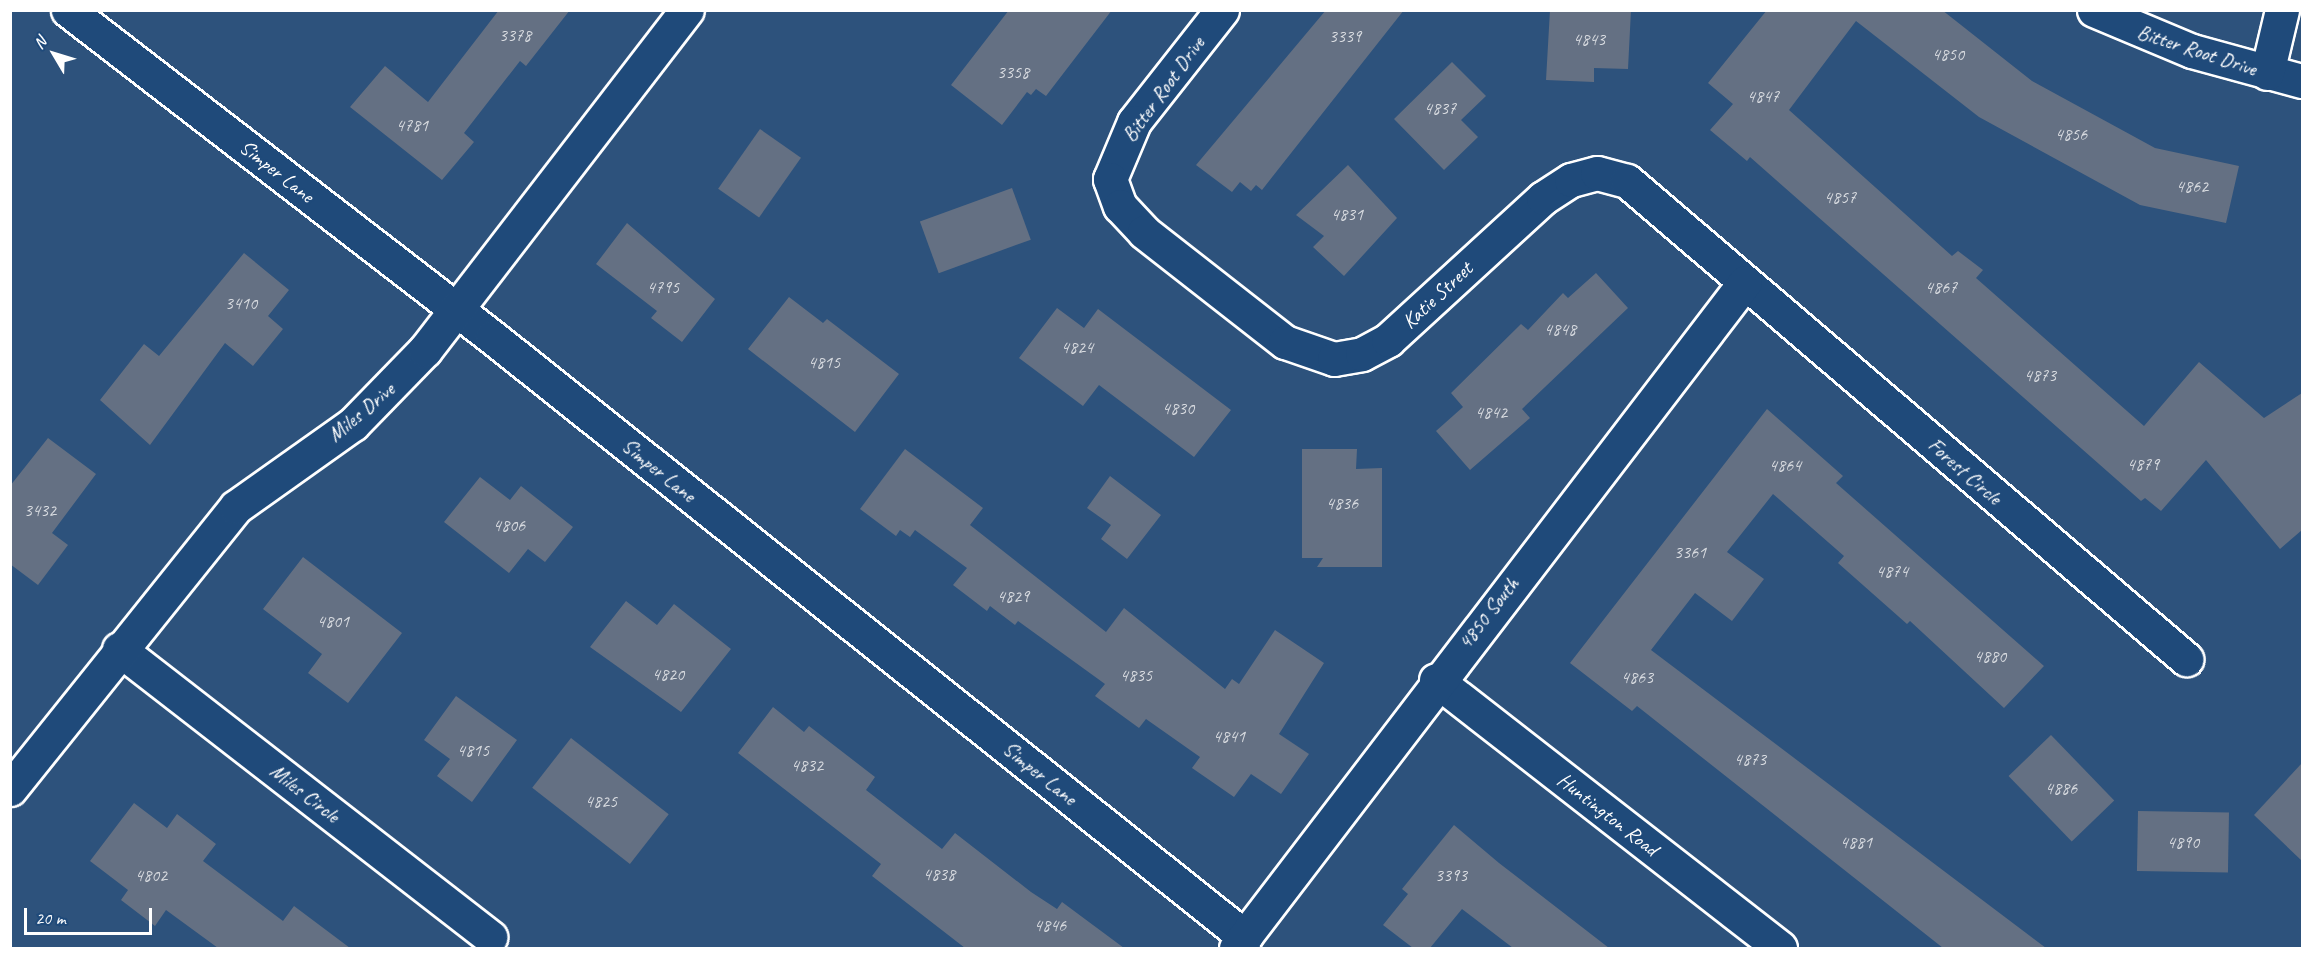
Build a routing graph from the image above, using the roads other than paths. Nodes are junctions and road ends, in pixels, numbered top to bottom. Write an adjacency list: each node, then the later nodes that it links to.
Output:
1 (68, 10): 10 (street, Simper Lane)
2 (687, 10): 10 (street, Miles Drive)
3 (1222, 10): 8 (street, Bitter Root Drive)
4 (2094, 10): 6 (street, Bitter Root Drive)
5 (2282, 10): 6 (street)
6 (2267, 73): 7 (street, Bitter Root Drive)
7 (2302, 81)
8 (1120, 206): 9 (street, Katie Street)
9 (1745, 282): 12 (street, Forest Circle); 13 (street, 4850 South)
10 (454, 308): 11 (street, Miles Drive); 16 (street, Simper Lane)
11 (119, 649): 14 (street, Miles Drive); 15 (street, Miles Circle)
12 (2186, 659)
13 (1436, 680): 16 (street, 4850 South); 17 (street, Huntington Road)
14 (10, 789)
15 (490, 937)
16 (1240, 943)
17 (1780, 948)

